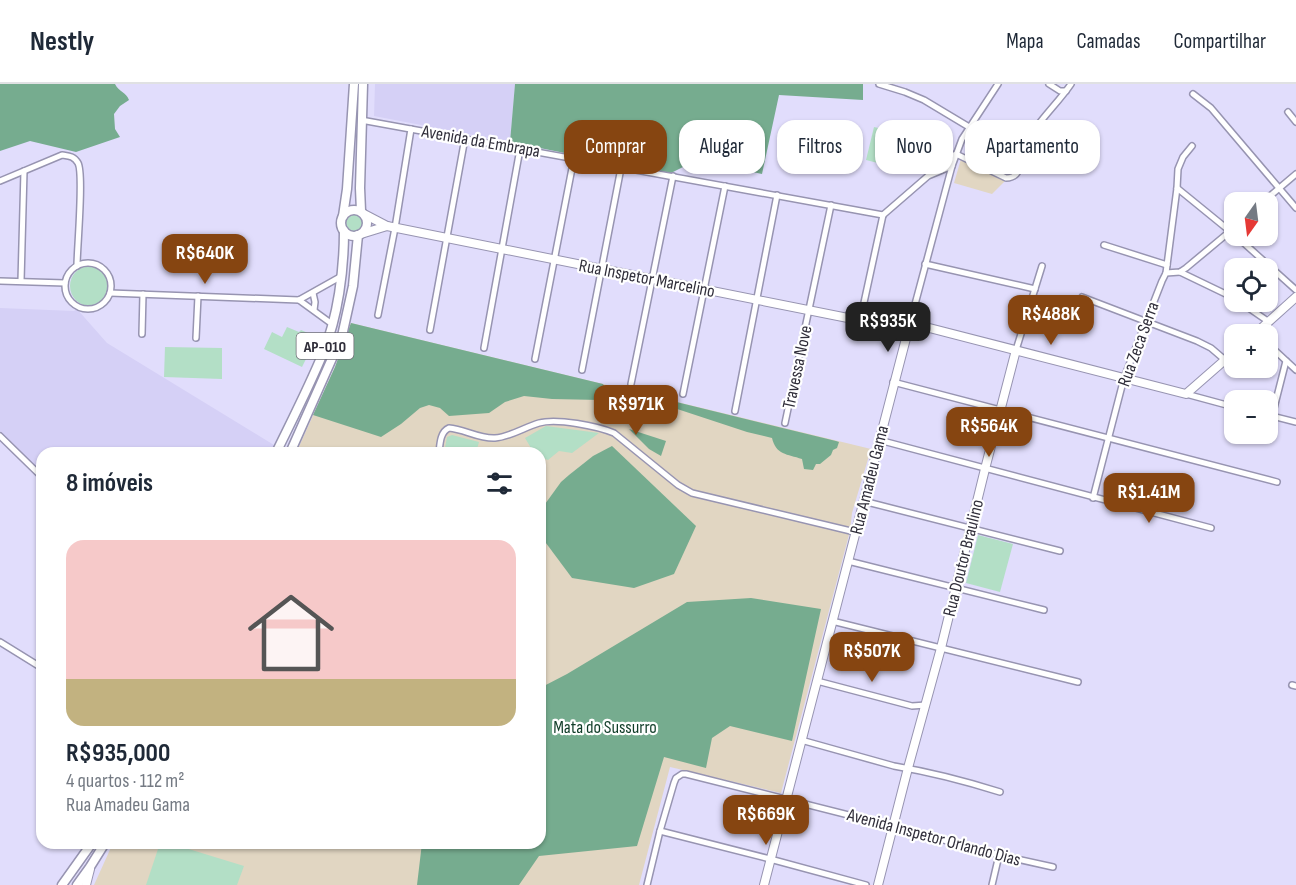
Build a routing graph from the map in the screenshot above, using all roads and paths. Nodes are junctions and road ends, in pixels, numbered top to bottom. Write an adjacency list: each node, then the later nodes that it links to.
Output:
1 (354, 84): 41 (main road, AP-010)
2 (363, 84): 10 (main road, AP-010)
3 (879, 84): 13 (street)
4 (998, 84): 11 (street, Rua Amadeu Gama)
5 (1048, 84): 7 (street)
6 (1071, 84): 7 (street)
7 (1067, 90): 20 (street)
8 (1193, 94): 34 (street)
9 (1288, 112): 12 (street)
10 (361, 120): 14 (street, Avenida da Embrapa); 39 (main road, AP-010)
11 (974, 120)
12 (1296, 122)
13 (965, 126)
14 (411, 129): 16 (street, Avenida da Embrapa); 43 (street)
15 (965, 136): 20 (street, Rua Amadeu Gama)
16 (465, 138): 18 (street, Avenida da Embrapa); 46 (street)
17 (1192, 146): 33 (street, Rua Zeca Serra)
18 (520, 149): 21 (street, Avenida da Embrapa); 50 (street)
19 (953, 154): 20 (street)
20 (956, 155): 22 (street, Rua Amadeu Gama)
21 (564, 156)
22 (953, 163)
23 (24, 171): 31 (street); 53 (street); 62 (street)
24 (571, 174): 51 (street)
25 (620, 174): 56 (street)
26 (660, 174): 30 (street, Avenida da Embrapa)
27 (933, 174): 40 (street)
28 (950, 174): 52 (street, Rua Amadeu Gama)
29 (1296, 174): 34 (street)
30 (673, 176): 32 (street, Avenida da Embrapa); 60 (street)
31 (0, 181)
32 (725, 186): 36 (street, Avenida da Embrapa); 64 (street)
33 (1177, 188): 42 (street); 54 (street, Rua Zeca Serra)
34 (1279, 188): 35 (street); 38 (street)
35 (1274, 192)
36 (777, 195): 37 (street, Avenida da Embrapa); 75 (street)
37 (831, 205): 40 (street, Avenida da Embrapa); 77 (street, Travessa Nove)
38 (1296, 208)
39 (363, 213): 41 (main road); 43 (street, Rua Inspetor Marcelino); 45 (main road, AP-010)
40 (884, 215): 80 (street)
41 (343, 216): 44 (main road, AP-010)
42 (1224, 224)
43 (391, 227): 45 (street, Rua Inspetor Marcelino); 46 (street, Rua Inspetor Marcelino); 79 (street)
44 (344, 231): 45 (main road); 59 (main road, AP-010)
45 (360, 235): 113 (main road, AP-010)
46 (447, 238): 50 (street, Rua Inspetor Marcelino); 85 (street)
47 (1224, 240): 57 (street)
48 (1104, 245): 54 (street)
49 (1249, 246): 66 (street)
50 (502, 249): 51 (street, Rua Inspetor Marcelino); 88 (street)
51 (554, 259): 56 (street, Rua Inspetor Marcelino); 91 (street)
52 (925, 264): 65 (street); 84 (street, Rua Amadeu Gama)
53 (77, 266): 63 (street); 67 (street)
54 (1167, 266): 58 (street, Rua Zeca Serra)
55 (1042, 267): 65 (street, Rua Doutor Braulino)
56 (602, 269): 60 (street, Rua Inspetor Marcelino); 95 (street)
57 (1180, 272): 58 (street); 69 (street)
58 (1166, 273): 81 (street, Rua Zeca Serra)
59 (340, 277): 68 (street); 83 (main road, AP-010)
60 (652, 279): 64 (street, Rua Inspetor Marcelino); 99 (street)
61 (0, 281): 62 (street)
62 (21, 281): 63 (street)
63 (65, 283): 67 (street)
64 (704, 289): 75 (street, Rua Inspetor Marcelino); 101 (street)
65 (1035, 289): 89 (street, Rua Doutor Braulino)
66 (1296, 290)
67 (110, 293): 70 (street)
68 (313, 293): 74 (street); 76 (street)
69 (1224, 293)
70 (143, 294): 71 (street); 86 (street)
71 (198, 296): 74 (street); 87 (street)
72 (1083, 297): 81 (street)
73 (1296, 297): 82 (street)
74 (299, 300): 76 (street)
75 (756, 300): 77 (street, Rua Inspetor Marcelino); 105 (street)
76 (314, 310): 83 (street)
77 (809, 310): 80 (street, Rua Inspetor Marcelino); 108 (street, Travessa Nove)
78 (1254, 312): 82 (street)
79 (378, 315)
80 (860, 321): 84 (street, Rua Inspetor Marcelino)
81 (1145, 322): 92 (street); 97 (street, Rua Zeca Serra)
82 (1269, 322)
83 (332, 324): 112 (main road, AP-010)
84 (909, 326): 89 (street, Rua Inspetor Marcelino); 98 (street, Rua Amadeu Gama)
85 (430, 330)
86 (142, 334)
87 (196, 338)
88 (484, 348)
89 (1016, 350): 97 (street, Rua Inspetor Marcelino); 104 (street, Rua Doutor Braulino)
90 (1278, 353): 94 (street)
91 (535, 359)
92 (1224, 359)
93 (1224, 361): 102 (street)
94 (1286, 361): 96 (street); 100 (street)
95 (582, 370)
96 (1296, 370)
97 (1124, 378): 102 (street, Rua Inspetor Marcelino); 110 (street, Rua Zeca Serra)
98 (893, 382): 104 (street); 111 (street, Rua Amadeu Gama)
99 (631, 384)
100 (1278, 390)
101 (682, 394)
102 (1186, 394): 103 (street)
103 (1224, 404)
104 (1001, 410): 110 (street); 115 (street, Rua Doutor Braulino)
105 (735, 411)
106 (1278, 418): 107 (street)
107 (1296, 422)
108 (785, 423)
109 (0, 436): 116 (street)
110 (1109, 438): 117 (street); 118 (street, Rua Zeca Serra)
111 (879, 440): 115 (street); 119 (street, Rua Amadeu Gama)
112 (279, 447)
113 (293, 447)
114 (439, 447): 122 (street)
115 (985, 469): 118 (street); 120 (street, Rua Doutor Braulino)
116 (36, 471)
117 (1277, 482)
118 (1093, 498): 121 (street)
119 (863, 501): 120 (street); 122 (street, Rua Amadeu Gama)
120 (970, 527): 123 (street); 125 (street, Rua Doutor Braulino)
121 (1211, 528)
122 (855, 532): 124 (street, Rua Amadeu Gama)
123 (1060, 551)
124 (848, 561): 125 (street); 127 (street, Rua Amadeu Gama)
125 (956, 588): 126 (street); 129 (street, Rua Doutor Braulino)
126 (1044, 610)
127 (832, 621): 129 (street); 131 (street, Rua Amadeu Gama)
128 (0, 642): 130 (street)
129 (941, 648): 132 (street); 133 (street, Rua Doutor Braulino)
130 (36, 664)
131 (817, 681): 133 (street); 134 (street, Rua Amadeu Gama)
132 (1078, 682)
133 (926, 705): 135 (street, Rua Doutor Braulino)
134 (801, 740): 135 (street); 137 (street, Rua Amadeu Gama)
135 (908, 768): 136 (street); 138 (street, Rua Doutor Braulino)
136 (1000, 792)
137 (786, 799): 138 (street, Avenida Inspetor Orlando Dias); 139 (street, Avenida Inspetor Orlando Dias); 143 (street, Rua Amadeu Gama)
138 (892, 826): 142 (street, Avenida Inspetor Orlando Dias); 152 (street, Rua Doutor Braulino)
139 (660, 831): 143 (street); 149 (street)
140 (88, 849): 146 (main road)
141 (101, 849): 144 (main road)
142 (999, 855): 145 (street, Avenida Inspetor Orlando Dias); 153 (street)
143 (770, 859): 150 (street, Rua Amadeu Gama); 151 (street)
144 (90, 867): 147 (main road); 148 (street)
145 (1053, 867)
146 (63, 885)
147 (77, 885)
148 (86, 885)
149 (647, 885)
150 (764, 885)
151 (866, 885)
152 (878, 885)
153 (992, 885)

